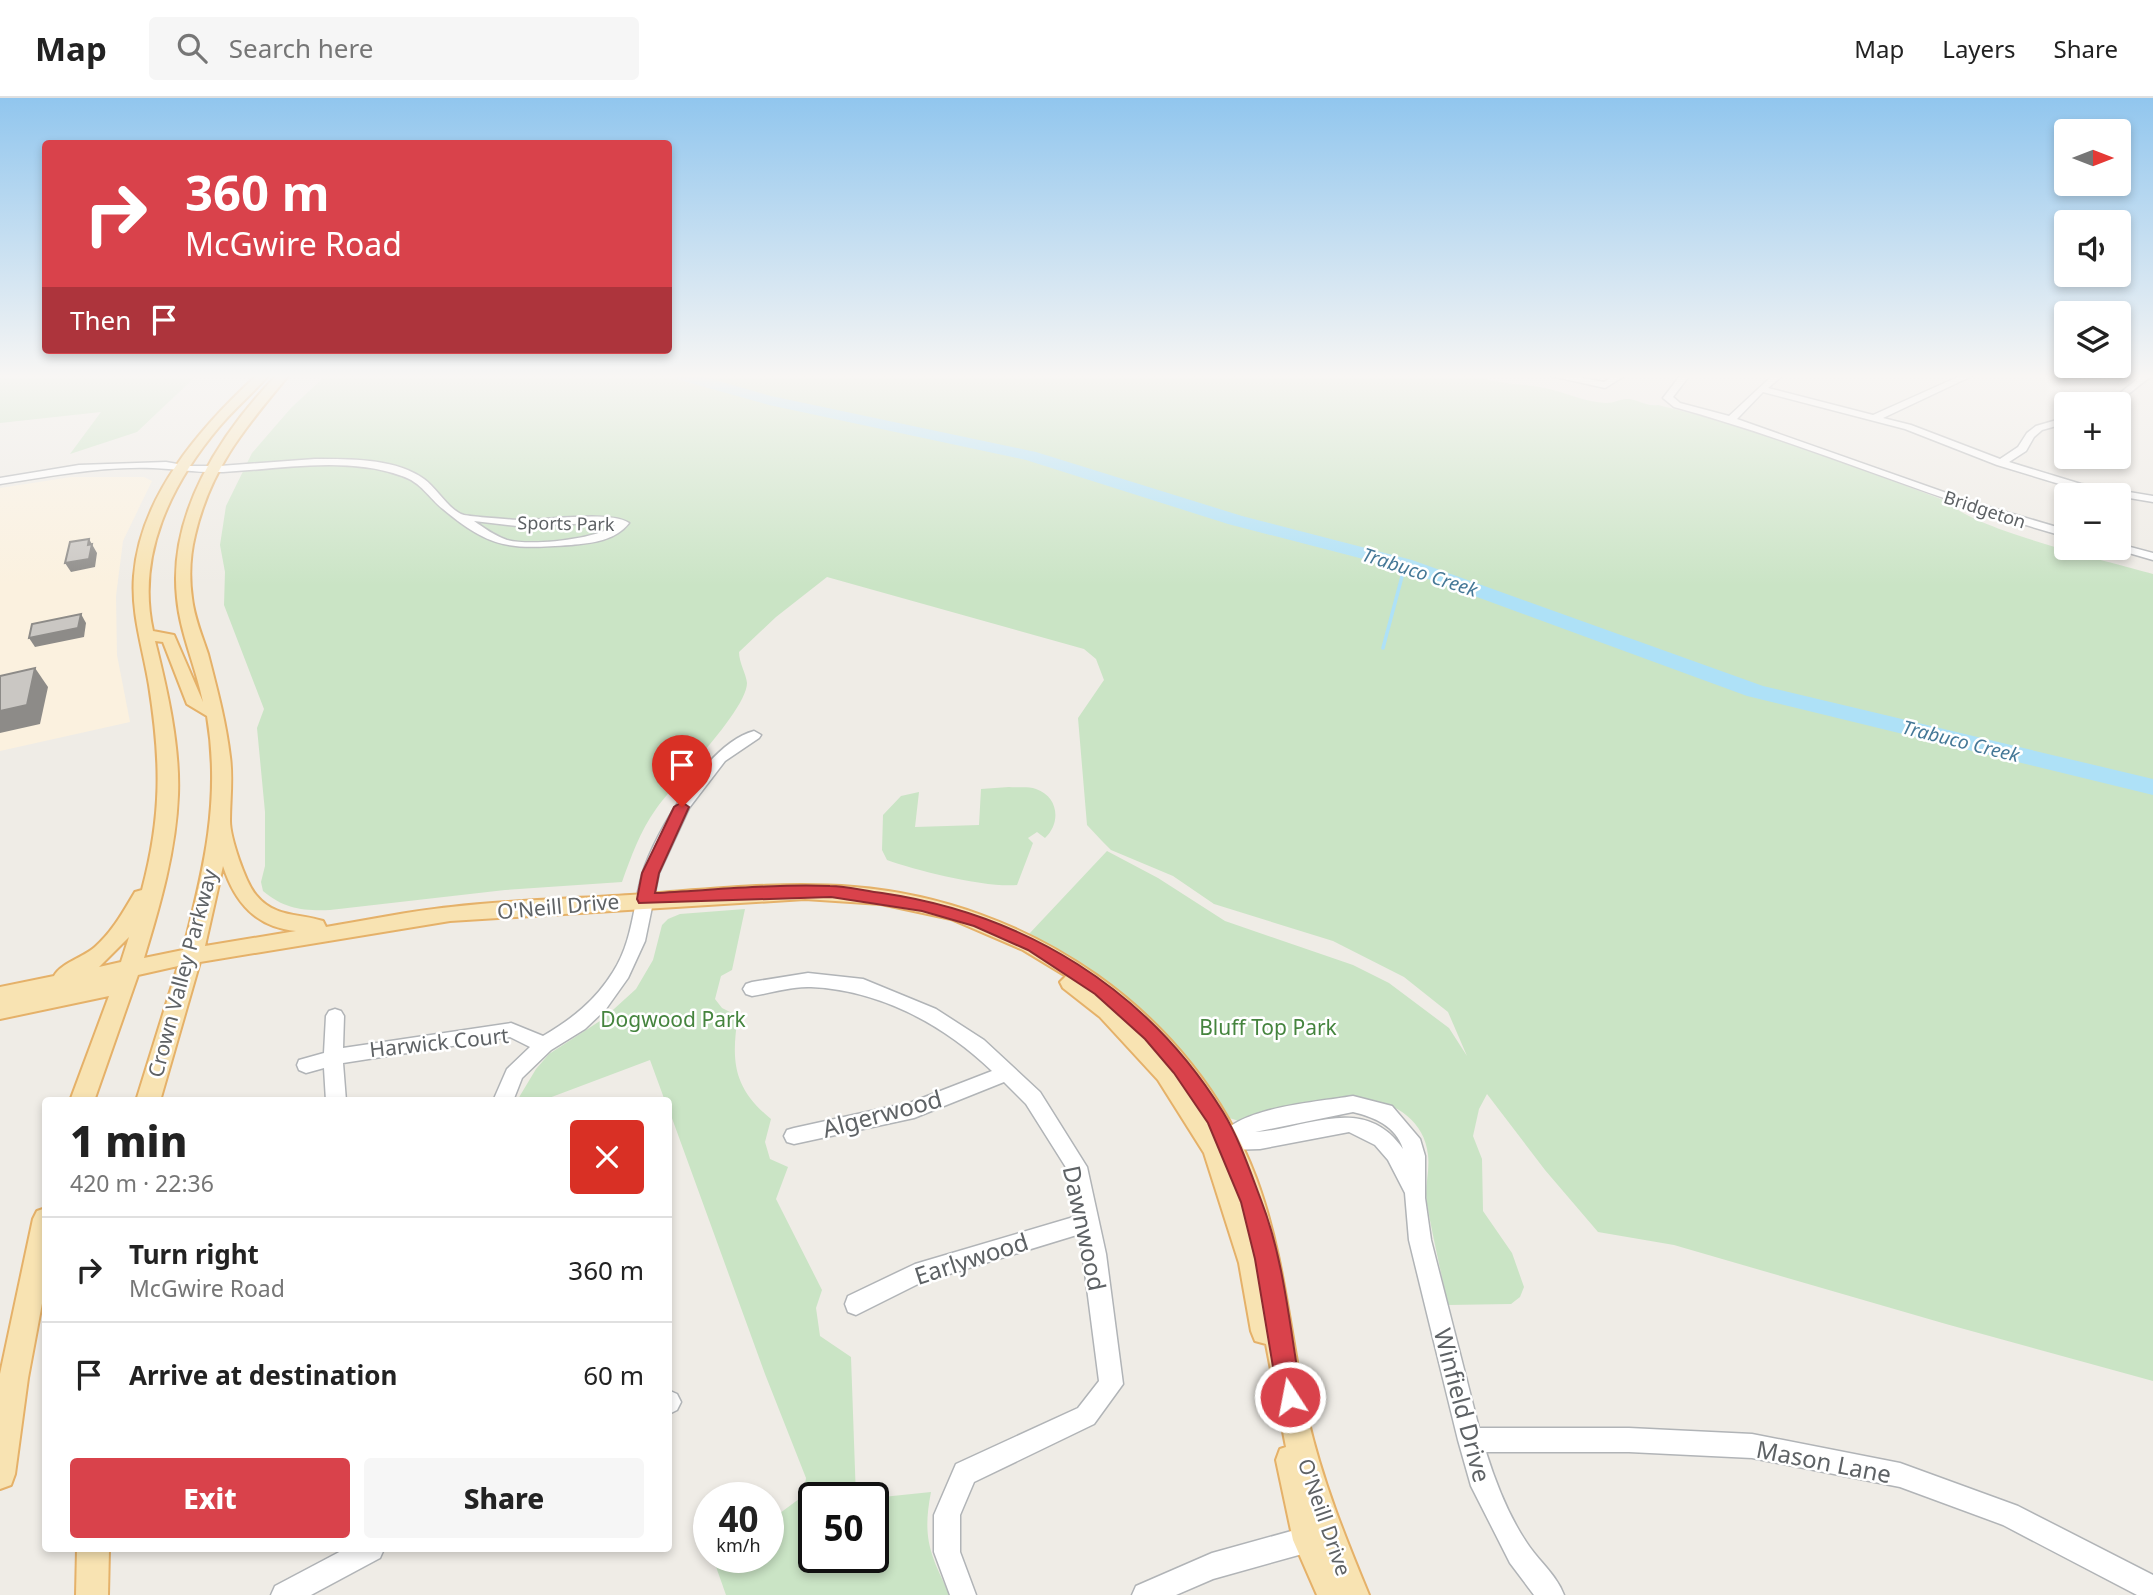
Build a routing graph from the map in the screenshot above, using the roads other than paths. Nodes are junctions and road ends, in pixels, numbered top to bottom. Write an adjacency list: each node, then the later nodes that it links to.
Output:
1 (199, 446): 7 (main road)
2 (227, 446): 8 (main road, Crown Valley Parkway)
3 (1806, 446): 12 (street, Bridgeton)
4 (1954, 446): 6 (street)
5 (2024, 446): 6 (street)
6 (2001, 463): 10 (street)
7 (183, 466): 8 (street, Sports Park); 9 (street, Sports Park); 15 (main road)
8 (216, 466): 11 (street, Sports Park); 16 (main road, Crown Valley Parkway)
9 (0, 481)
10 (2153, 499)
11 (459, 515): 11 (street, Sports Park)
12 (2054, 531)
13 (2131, 551): 14 (street)
14 (2153, 557)
15 (147, 635): 16 (main road); 19 (main road)
16 (216, 714): 18 (main road, Crown Valley Parkway)
17 (754, 735): 20 (street)
18 (220, 823): 21 (main road); 22 (main road, Crown Valley Parkway)
19 (158, 867): 23 (main road); 25 (main road)
20 (644, 904): 21 (main road, O'Neill Drive); 22 (main road, O'Neill Drive); 29 (street); 38 (main road, O'Neill Drive)
21 (373, 925): 22 (main road, O'Neill Drive)
22 (189, 963): 23 (main road, O'Neill Drive); 34 (main road, Crown Valley Parkway)
23 (127, 977): 25 (main road, O'Neill Drive); 27 (main road, O'Neill Drive); 33 (main road)
24 (752, 989): 32 (street, Dawnwood)
25 (25, 990): 26 (main road, O'Neill Drive)
26 (0, 995)
27 (0, 1010)
28 (335, 1016): 30 (street)
29 (544, 1045): 30 (street, Harwick Court); 36 (street)
30 (333, 1058): 31 (street, Harwick Court); 35 (street)
31 (306, 1065)
32 (1007, 1073): 37 (street, Algerwood); 39 (street, Dawnwood)
33 (83, 1097)
34 (149, 1097)
35 (336, 1097)
36 (505, 1097)
37 (794, 1136)
38 (1220, 1143): 42 (street, Winfield Drive); 44 (main road, O'Neill Drive)
39 (1089, 1222): 41 (street, Earlywood); 50 (street, Dawnwood)
40 (42, 1237): 43 (main road)
41 (856, 1304)
42 (1470, 1440): 47 (street, Mason Lane); 54 (street, Winfield Drive)
43 (0, 1474)
44 (1318, 1535): 51 (street); 52 (main road, O'Neill Drive); 53 (main road, O'Neill Drive)
45 (93, 1552): 48 (main road)
46 (366, 1552): 49 (street)
47 (2153, 1589)
48 (92, 1595)
49 (284, 1595)
50 (963, 1595)
51 (1145, 1595)
52 (1334, 1595)
53 (1353, 1595)
54 (1551, 1595)

